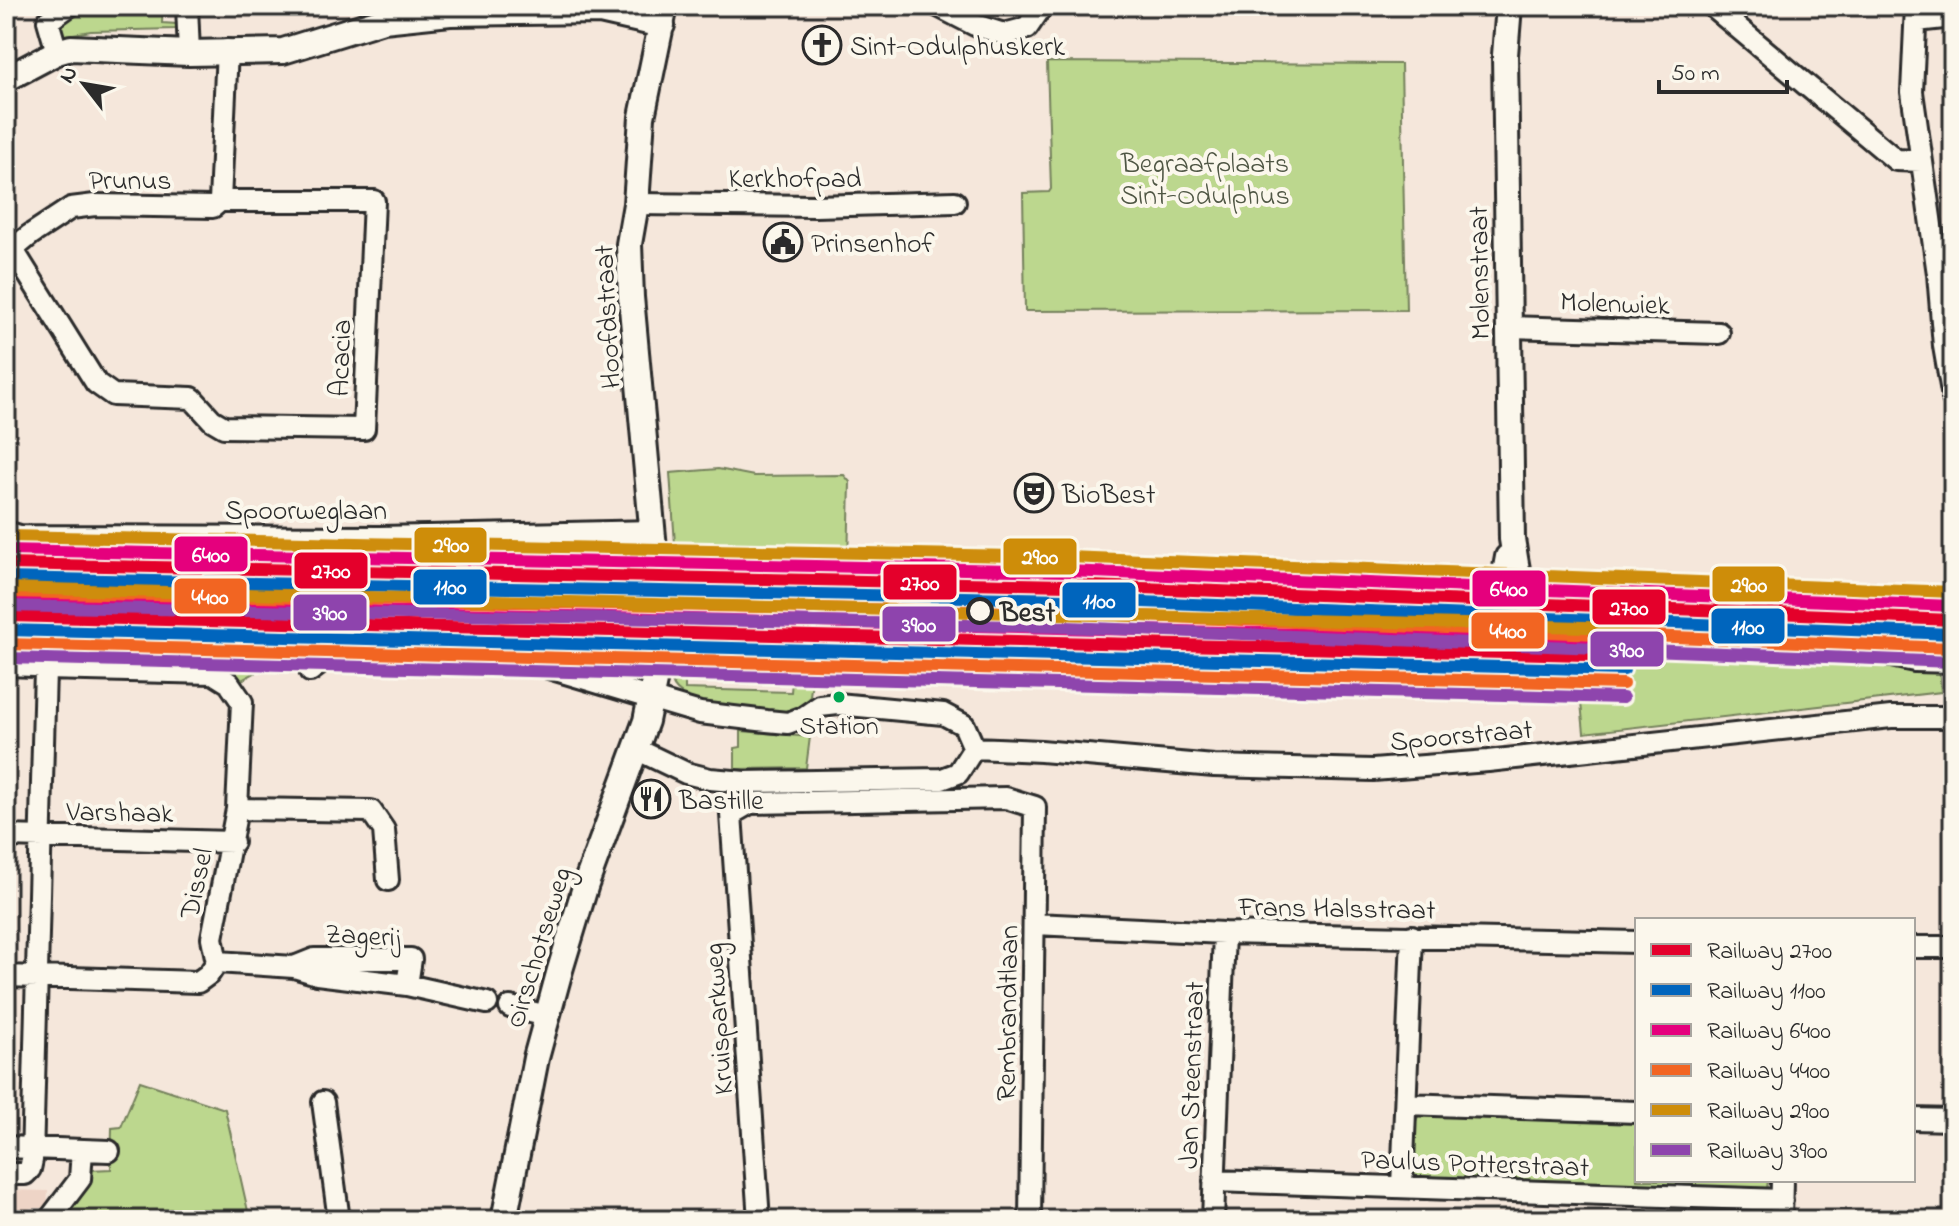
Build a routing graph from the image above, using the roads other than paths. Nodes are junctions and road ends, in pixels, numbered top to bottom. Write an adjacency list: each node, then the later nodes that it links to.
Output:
1 (69, 6): 12 (street)
2 (187, 6): 13 (street)
3 (938, 6): 4 (street)
4 (1042, 6)
5 (1509, 6): 20 (street, Molenstraat)
6 (1713, 6): 15 (street)
7 (382, 13): 9 (street); 11 (street)
8 (1916, 13): 10 (street); 15 (street)
9 (663, 16): 18 (street, Hoofdstraat)
10 (1953, 17)
11 (227, 50): 13 (street); 16 (street)
12 (57, 52): 13 (street); 14 (street)
13 (189, 53)
14 (6, 79)
15 (1921, 161): 22 (street)
16 (220, 201): 19 (street, Prunus); 19 (street, Acacia)
17 (955, 202): 18 (street, Kerkhofpad)
18 (636, 204): 24 (street, Hoofdstraat)
19 (9, 253)
20 (1509, 327): 21 (street, Molenwiek); 29 (street, Molenstraat)
21 (1719, 333)
22 (1948, 345): 23 (street)
23 (1953, 398)
24 (654, 531): 25 (street, Spoorweglaan); 34 (street, Hoofdstraat)
25 (6, 532)
26 (1953, 595): 27 (street)
27 (1565, 613)
28 (1953, 641): 29 (street)
29 (1868, 648): 30 (street)
30 (1953, 660)
31 (6, 665): 32 (street)
32 (45, 669): 38 (street, Dissel); 41 (street)
33 (310, 671): 34 (street)
34 (652, 697): 36 (street); 37 (street, Oirschotseweg)
35 (1953, 717): 36 (street, Spoorstraat)
36 (974, 748): 37 (street)
37 (636, 749): 55 (street, Oirschotseweg)
38 (237, 809): 42 (street, Dissel); 43 (street)
39 (731, 814): 44 (street, Rembrandtlaan); 72 (street, Kruisparkweg)
40 (6, 836): 41 (street, Varshaak)
41 (42, 837): 42 (street, Varshaak); 52 (street)
42 (233, 842): 50 (street, Dissel)
43 (388, 880)
44 (1035, 924): 45 (street, Frans Halsstraat); 73 (street, Rembrandtlaan)
45 (1224, 933): 46 (street, Frans Halsstraat); 66 (street, Jan Steenstraat)
46 (1412, 936): 47 (street, Frans Halsstraat); 57 (street)
47 (1635, 942)
48 (1915, 947): 49 (street)
49 (1953, 947)
50 (217, 962): 52 (street); 53 (street, Zagerij)
51 (6, 976): 52 (street)
52 (36, 977): 62 (street)
53 (487, 1003)
54 (510, 1007): 55 (street)
55 (547, 1016): 71 (street, Oirschotseweg)
56 (323, 1102): 70 (street)
57 (1406, 1104): 58 (street); 67 (street)
58 (1635, 1112)
59 (1915, 1119): 60 (street)
60 (1953, 1120)
61 (6, 1147): 62 (street)
62 (32, 1147): 63 (street); 65 (street)
63 (82, 1150): 64 (street); 69 (street)
64 (109, 1151)
65 (6, 1174)
66 (1214, 1181): 67 (street, Paulus Potterstraat); 74 (street, Jan Steenstraat)
67 (1402, 1187): 68 (street, Paulus Potterstraat)
68 (1782, 1200)
69 (49, 1220)
70 (339, 1220)
71 (504, 1220)
72 (759, 1220)
73 (1030, 1220)
74 (1213, 1220)

